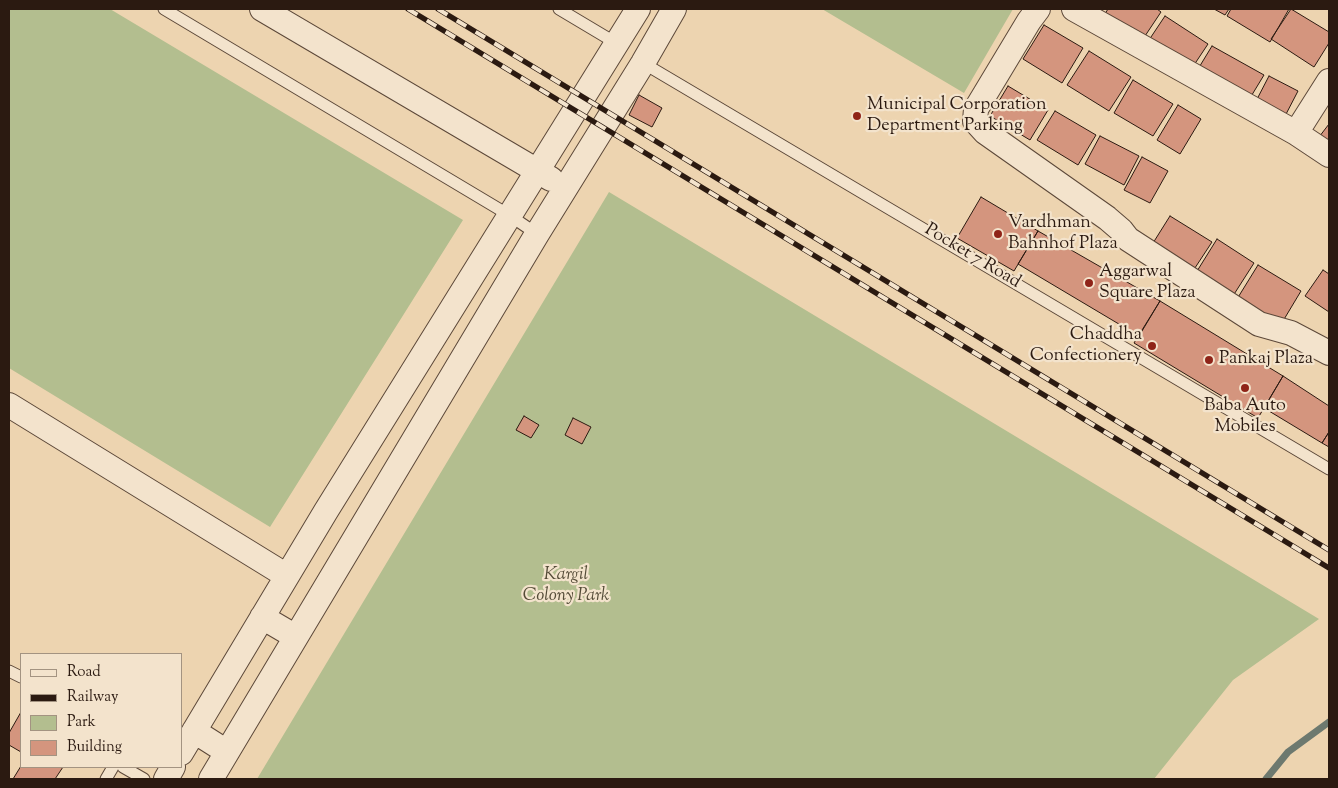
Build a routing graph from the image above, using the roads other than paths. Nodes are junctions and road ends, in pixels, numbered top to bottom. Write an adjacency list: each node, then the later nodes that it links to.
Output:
1 (164, 9): 15 (lane)
2 (262, 9): 13 (street)
3 (559, 9): 8 (lane)
4 (638, 9): 8 (street)
5 (674, 9): 9 (street)
6 (1038, 9): 17 (street)
7 (1074, 9): 11 (street)
8 (616, 43): 9 (street, Pocket 7 Road); 13 (street)
9 (643, 63): 14 (street); 19 (lane, Pocket 7 Road)
10 (1329, 80): 11 (street)
11 (1296, 133): 12 (street)
12 (1329, 155)
13 (537, 171): 14 (street); 15 (street)
14 (565, 188): 16 (street)
15 (509, 215): 16 (lane); 20 (street)
16 (537, 234): 22 (street)
17 (1329, 353)
18 (9, 405): 20 (street)
19 (1329, 469)
20 (287, 576): 21 (street)
21 (262, 617): 22 (street); 25 (street)
22 (296, 638): 27 (street)
23 (9, 670): 24 (lane)
24 (20, 676)
25 (194, 731): 26 (street); 27 (street)
26 (182, 751)
27 (228, 752): 34 (street)
28 (112, 768): 31 (lane)
29 (125, 768): 32 (lane)
30 (172, 768): 33 (street)
31 (106, 779)
32 (144, 779)
33 (166, 779)
34 (211, 779)

